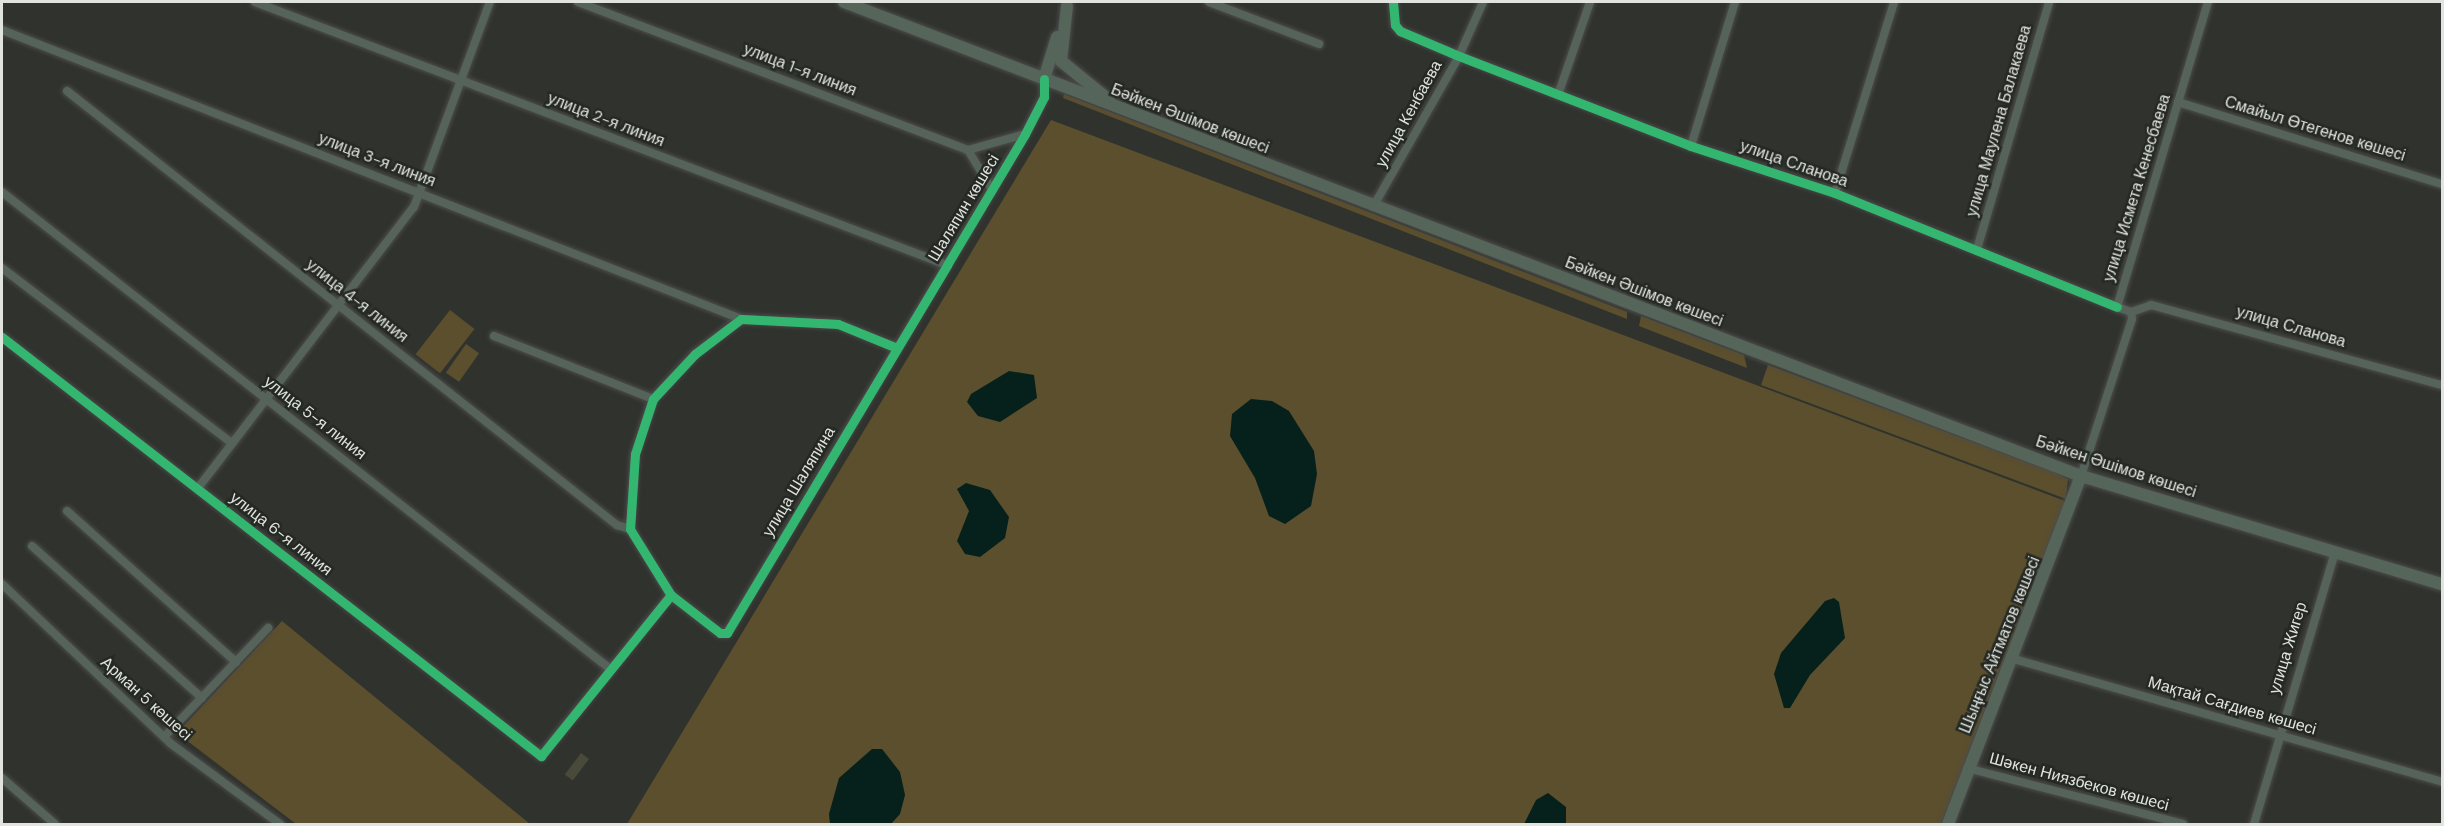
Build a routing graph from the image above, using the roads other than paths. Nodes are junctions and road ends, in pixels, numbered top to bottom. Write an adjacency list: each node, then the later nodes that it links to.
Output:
1 (255, 2): 18 (street, улица 2-я линия)
2 (490, 2): 18 (street)
3 (578, 2): 25 (street, улица 1-я линия)
4 (844, 2): 17 (main road, Бәйкен Әшімов көшесі)
5 (1209, 2): 15 (street)
6 (1393, 2): 16 (street, улица Сланова)
7 (1483, 2): 16 (street, улица Кенбаева)
8 (1590, 2): 20 (street)
9 (1735, 2): 24 (street)
10 (1894, 2): 30 (street)
11 (2049, 2): 32 (street, улица Маулена Балакаева)
12 (2208, 2): 21 (street, улица Исмета Кенесбаева)
13 (1064, 3): 17 (main road, Шаляпин көшесі); 22 (main road)
14 (2, 30): 29 (street, улица 3-я линия)
15 (1319, 44)
16 (1459, 56): 20 (street, улица Сланова); 31 (street, улица Кенбаева)
17 (1044, 79): 22 (main road, Бәйкен Әшімов көшесі); 23 (street, Шаляпин көшесі)
18 (461, 81): 29 (street); 33 (street, улица 2-я линия)
19 (67, 91): 35 (street, улица 4-я линия)
20 (1558, 95): 24 (street, улица Сланова)
21 (2178, 102): 26 (street, Смайыл Өтегенов көшесі); 36 (street, улица Исмета Кенесбаева)
22 (1124, 111): 31 (main road, Бәйкен Әшімов көшесі)
23 (1025, 134): 25 (street); 27 (street, Шаляпин көшесі)
24 (1691, 146): 30 (street, улица Сланова)
25 (968, 150): 27 (street)
26 (2442, 184)
27 (992, 190): 33 (street, Шаляпин көшесі)
28 (2, 192): 43 (street, улица 5-я линия)
29 (419, 193): 35 (street); 38 (street, улица 3-я линия)
30 (1835, 193): 32 (street, улица Сланова)
31 (1373, 207): 46 (main road, Бәйкен Әшімов көшесі)
32 (1977, 249): 36 (street, улица Сланова)
33 (947, 265): 41 (street, Шаляпин көшесі)
34 (2, 268): 45 (street)
35 (338, 306): 43 (street); 49 (street, улица 4-я линия)
36 (2117, 307): 37 (street, улица Исмета Кенесбаева)
37 (2131, 312): 42 (street, улица Сланова); 46 (street)
38 (741, 319): 41 (street, улица 3-я линия); 44 (street)
39 (494, 336): 44 (street)
40 (2, 337): 47 (street, улица 6-я линия)
41 (897, 348): 54 (street, улица Шаляпина)
42 (2442, 385)
43 (266, 398): 45 (street); 58 (street, улица 5-я линия)
44 (653, 399): 49 (street)
45 (232, 443): 47 (street)
46 (2081, 477): 51 (main road, Бәйкен Әшімов көшесі); 56 (main road, Шыңғыс Айтматов көшесі)
47 (198, 488): 58 (street, улица 6-я линия)
48 (67, 511): 57 (street)
49 (630, 530): 54 (street)
50 (32, 546): 59 (street)
51 (2335, 552): 53 (main road, Бәйкен Әшімов көшесі); 60 (street, улица Жигер)
52 (2, 584): 61 (street, Арман 5 көшесі)
53 (2442, 584)
54 (670, 595): 58 (street)
55 (268, 628): 57 (street)
56 (2014, 659): 60 (street, Мақтай Сағдиев көшесі); 62 (main road, Шыңғыс Айтматов көшесі)
57 (236, 662): 59 (street)
58 (609, 668)
59 (202, 698): 61 (street)
60 (2279, 735): 64 (street, Мақтай Сағдиев көшесі); 69 (street, улица Жигер)
61 (165, 738): 66 (street, Арман 5 көшесі)
62 (1967, 768): 67 (main road, Шыңғыс Айтматов көшесі); 68 (street, Шәкен Ниязбеков көшесі)
63 (2, 778): 65 (street)
64 (2442, 782)
65 (55, 825)
66 (280, 825)
67 (1948, 825)
68 (2183, 825)
69 (2254, 825)

